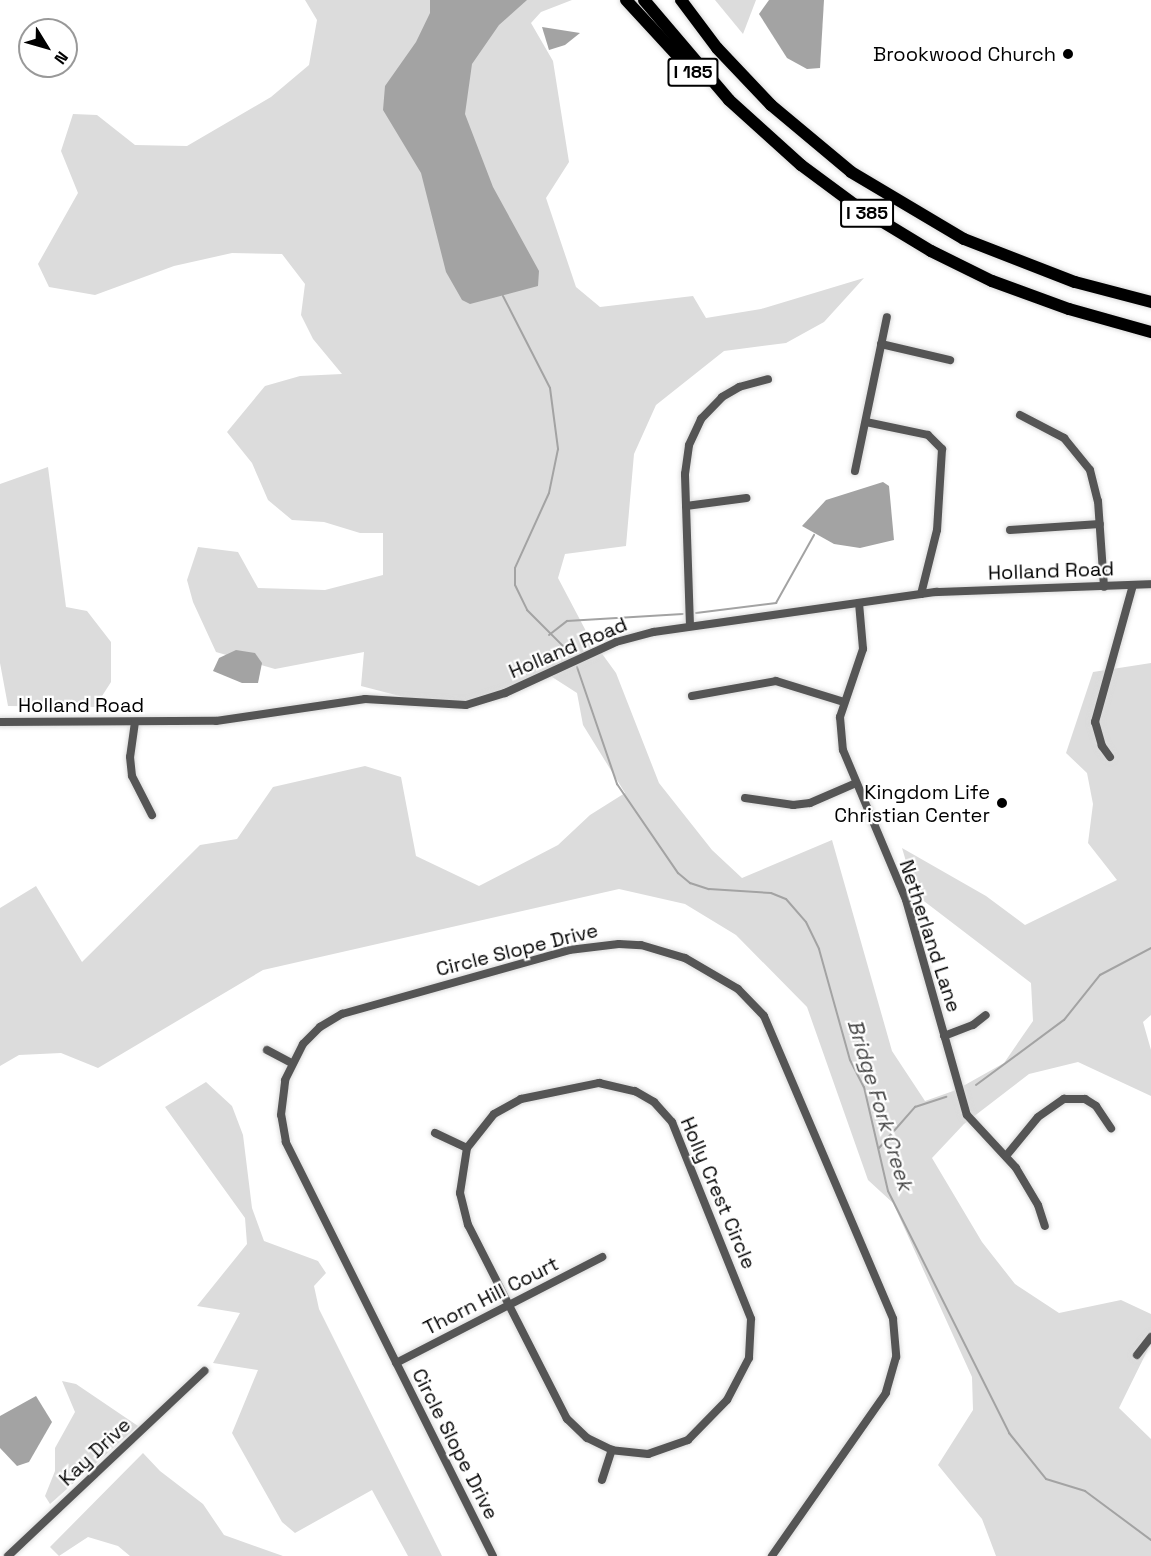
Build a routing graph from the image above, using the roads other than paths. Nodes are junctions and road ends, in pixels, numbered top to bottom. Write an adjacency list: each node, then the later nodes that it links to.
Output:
1 (626, 0): 4 (highway, I 185)
2 (644, 0): 4 (highway, I 385)
3 (681, 0): 5 (highway, I 385)
4 (767, 136): 7 (highway, I 385)
5 (1151, 302)
6 (887, 317): 8 (street)
7 (1151, 332)
8 (881, 344): 9 (street); 12 (street)
9 (950, 360)
10 (768, 379): 15 (street)
11 (1020, 415): 16 (street)
12 (866, 422): 13 (street); 21 (street)
13 (855, 471)
14 (746, 498): 15 (street)
15 (686, 506): 23 (street)
16 (1100, 524): 17 (street); 20 (street)
17 (1010, 530)
18 (1151, 584): 19 (street, Holland Road)
19 (1133, 585): 20 (street, Holland Road); 28 (street)
20 (1104, 587): 21 (street, Holland Road)
21 (921, 594): 22 (street, Holland Road)
22 (859, 603): 23 (street, Holland Road); 25 (street, Netherland Lane)
23 (690, 626): 27 (street, Holland Road)
24 (692, 696): 25 (street)
25 (844, 702): 29 (street, Netherland Lane)
26 (0, 722): 27 (street, Holland Road)
27 (135, 722): 31 (street)
28 (1110, 757)
29 (856, 783): 30 (street); 33 (street, Netherland Lane)
30 (745, 798)
31 (152, 815)
32 (986, 1015): 33 (street)
33 (944, 1036): 39 (street, Netherland Lane)
34 (267, 1050): 35 (street)
35 (291, 1063): 45 (street, Circle Slope Drive); 51 (street, Circle Slope Drive)
36 (1111, 1128): 39 (street)
37 (435, 1133): 38 (street)
38 (467, 1149): 42 (street, Holly Crest Circle); 47 (street, Holly Crest Circle)
39 (1006, 1156): 40 (street, Netherland Lane)
40 (1045, 1226)
41 (602, 1257): 42 (street, Thorn Hill Court)
42 (509, 1305): 45 (street, Thorn Hill Court); 47 (street, Holly Crest Circle)
43 (1151, 1337): 44 (street)
44 (1137, 1355)
45 (396, 1363): 50 (street, Circle Slope Drive)
46 (204, 1371): 49 (street, Kay Drive)
47 (612, 1450): 48 (street)
48 (602, 1480)
49 (9, 1556)
50 (493, 1556)
51 (772, 1556)

